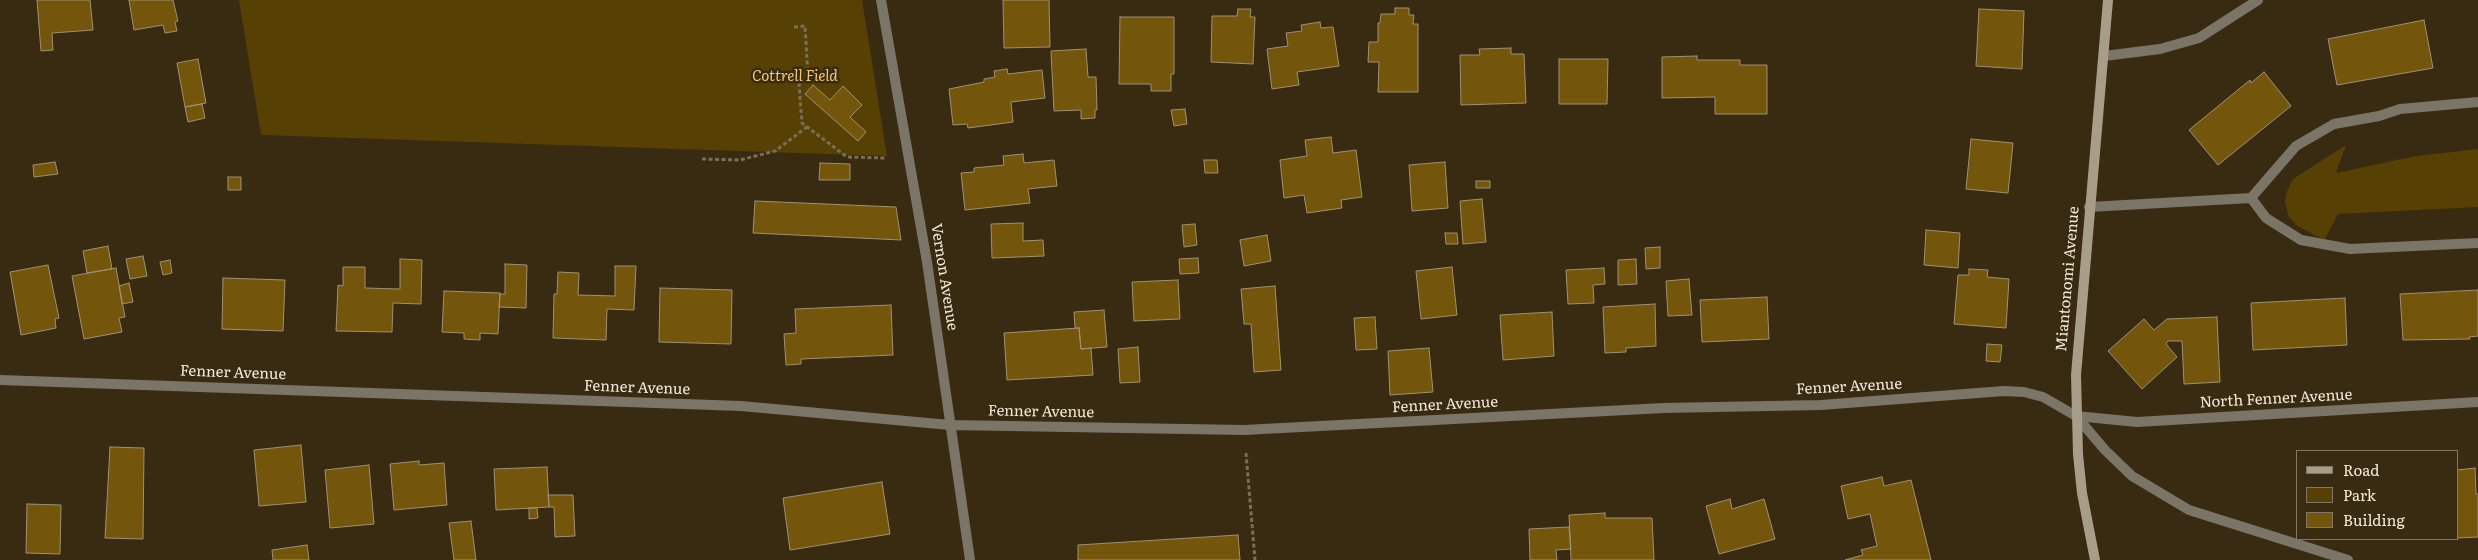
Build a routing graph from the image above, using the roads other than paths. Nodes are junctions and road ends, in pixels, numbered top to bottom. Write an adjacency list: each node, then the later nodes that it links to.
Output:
1 (881, 0): 12 (street, Vernon Avenue)
2 (2108, 0): 4 (main road, Miantonomi Avenue)
3 (2258, 0): 4 (street)
4 (2104, 56): 7 (main road, Miantonomi Avenue)
5 (2478, 102): 6 (street)
6 (2251, 198): 7 (street); 8 (street)
7 (2089, 207): 11 (main road, Miantonomi Avenue)
8 (2478, 243)
9 (0, 380): 12 (street, Fenner Avenue)
10 (2478, 402): 11 (street, North Fenner Avenue)
11 (2076, 416): 12 (street, Fenner Avenue); 14 (main road, Miantonomi Avenue); 15 (street)
12 (950, 425): 13 (street, Vernon Avenue)
13 (970, 560)
14 (2095, 560)
15 (2348, 560)

